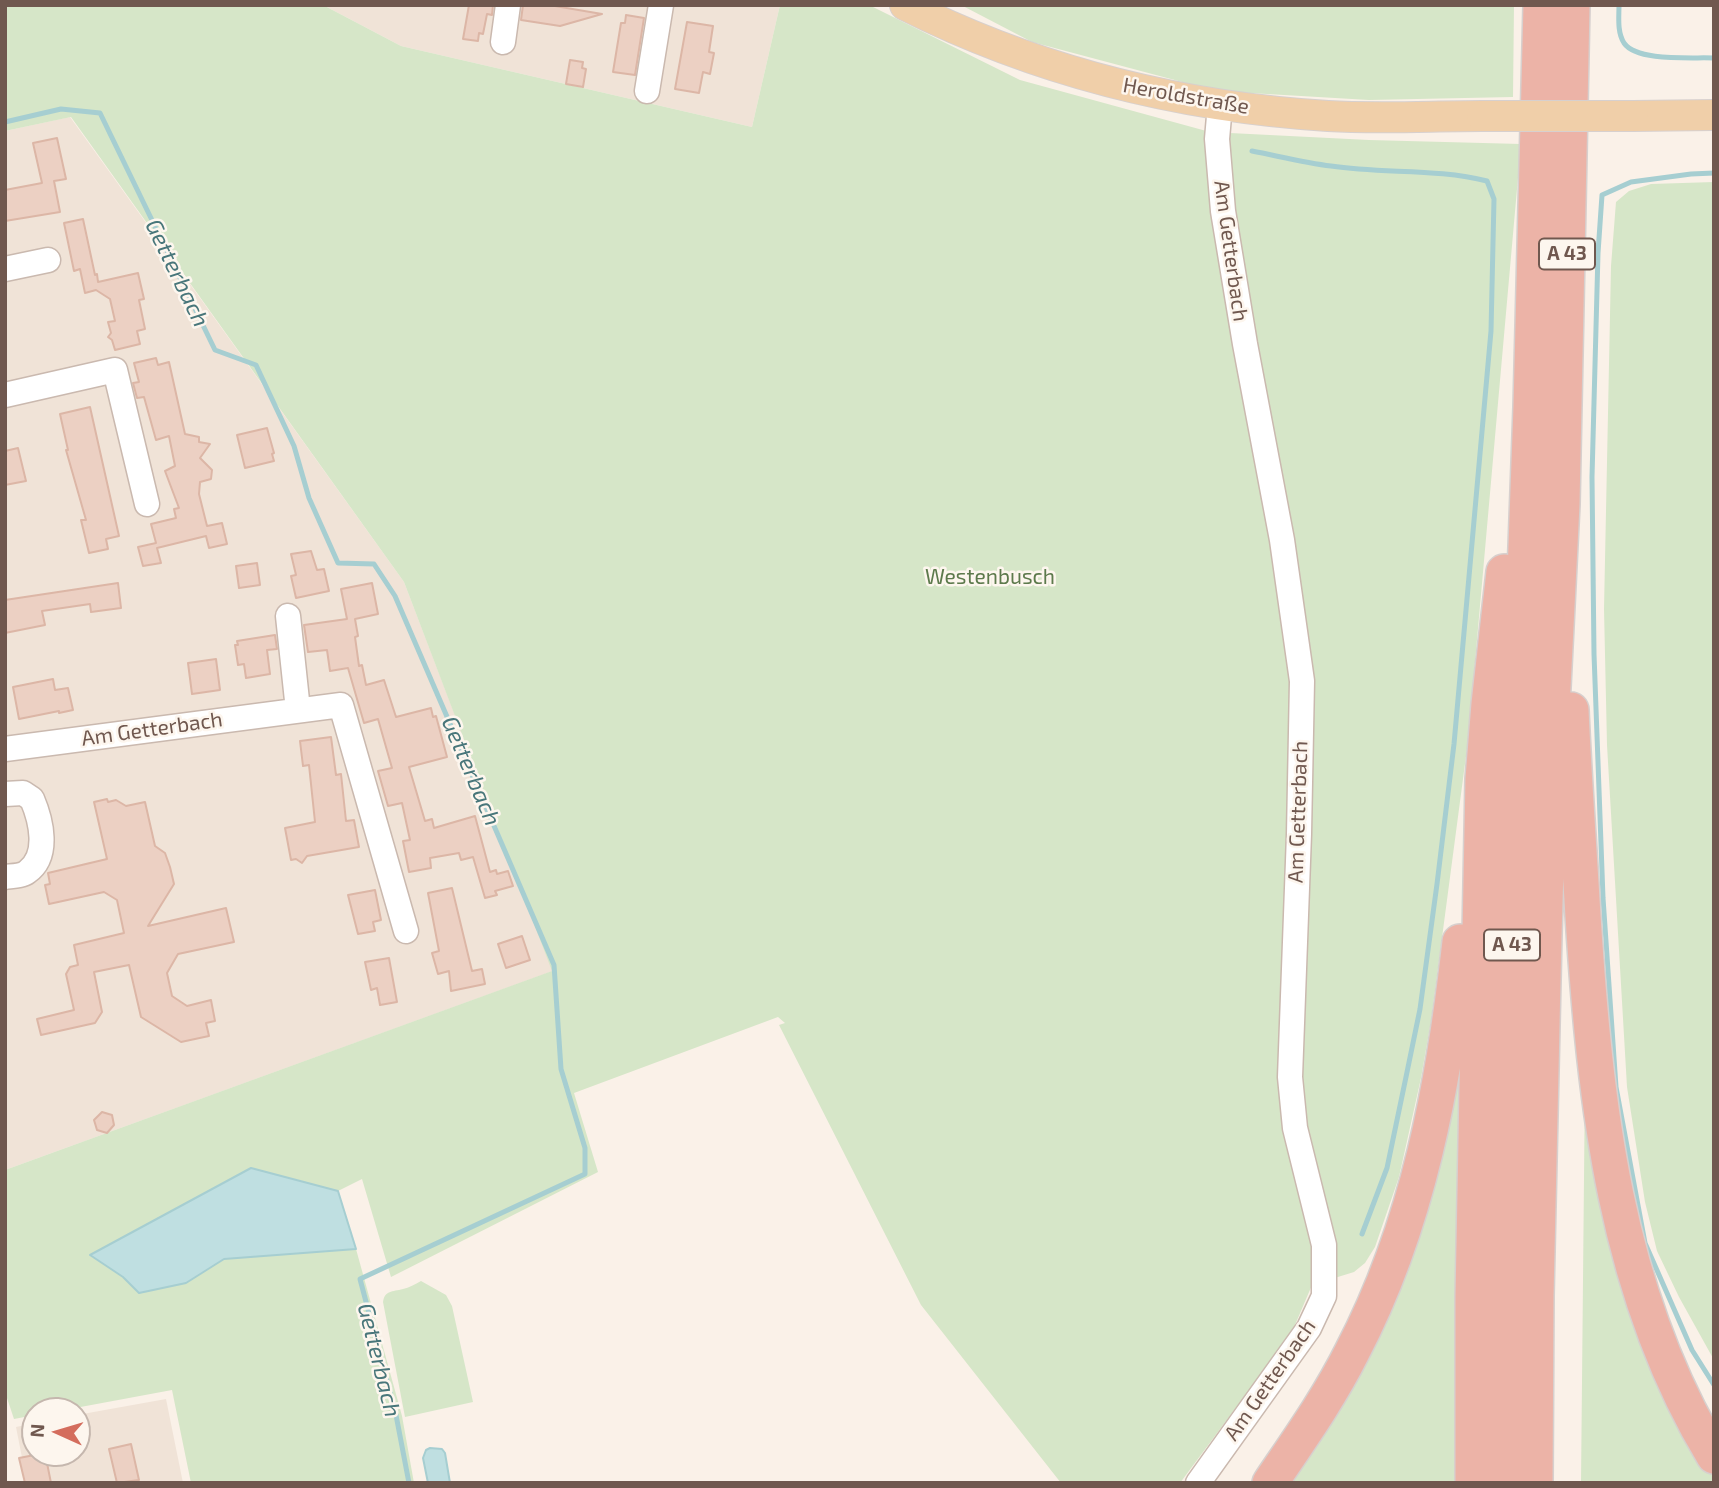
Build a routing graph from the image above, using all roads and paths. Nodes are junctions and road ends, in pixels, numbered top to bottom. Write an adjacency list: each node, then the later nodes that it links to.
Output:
1 (508, 5): 6 (street)
2 (661, 5): 7 (street)
3 (905, 5): 8 (main road, Heroldstraße)
4 (1541, 5): 13 (highway, A 43)
5 (1572, 5): 15 (highway, A 43)
6 (503, 42)
7 (646, 91)
8 (1220, 105): 9 (main road, Heroldstraße, bridge); 24 (street, Am Getterbach)
9 (1714, 115)
10 (48, 260): 11 (street)
11 (5, 270)
12 (5, 395): 14 (street)
13 (1531, 407): 19 (highway); 27 (highway, A 43)
14 (147, 504)
15 (1562, 504): 23 (highway); 28 (highway, A 43)
16 (288, 616): 17 (street)
17 (298, 710): 18 (street, Am Getterbach); 22 (street, Am Getterbach)
18 (5, 748)
19 (1483, 779): 25 (highway); 26 (highway)
20 (5, 794): 21 (street)
21 (5, 877)
22 (406, 931)
23 (1714, 1456)
24 (1198, 1483)
25 (1270, 1483)
26 (1473, 1483)
27 (1504, 1483)
28 (1535, 1483)

